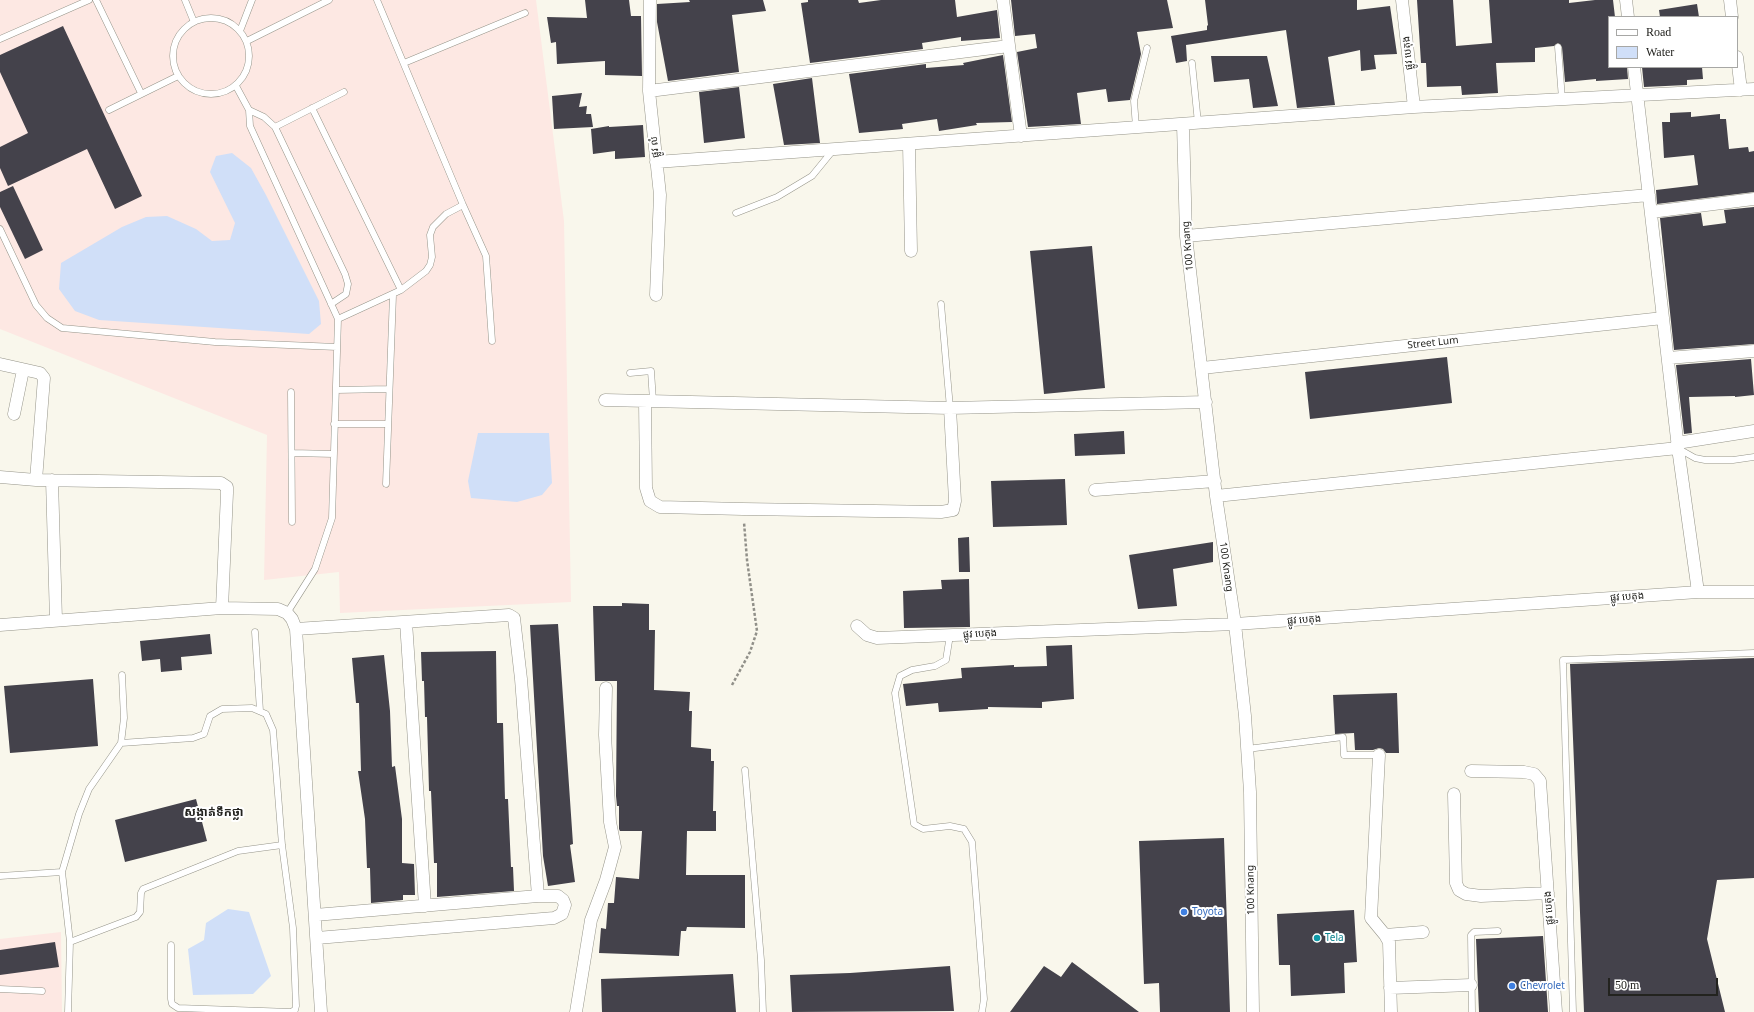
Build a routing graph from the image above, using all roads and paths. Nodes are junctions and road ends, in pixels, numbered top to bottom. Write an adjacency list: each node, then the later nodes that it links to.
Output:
1 (89, 0): 17 (lane)
2 (96, 0): 32 (lane)
3 (185, 0): 15 (lane)
4 (252, 0): 16 (lane)
5 (329, 0): 18 (lane)
6 (377, 0): 22 (lane)
7 (650, 0): 30 (street, ផ្លូវ លំ)
8 (1002, 0): 19 (street)
9 (1402, 0): 35 (street, ផ្លូវ បេតុង)
10 (1626, 0): 13 (street)
11 (1730, 0): 14 (street)
12 (525, 13): 22 (lane)
13 (1628, 16)
14 (1732, 16)
15 (194, 22): 16 (lane); 26 (lane)
16 (240, 31): 18 (lane)
17 (0, 39)
18 (246, 41): 27 (lane)
19 (1009, 46): 30 (street); 43 (street)
20 (1558, 47): 34 (lane)
21 (1147, 48): 42 (lane)
22 (404, 63): 49 (lane)
23 (1192, 63): 39 (lane)
24 (1738, 65): 29 (street)
25 (1634, 68): 33 (street)
26 (178, 76): 27 (lane); 32 (lane)
27 (236, 86): 38 (lane)
28 (1754, 89): 29 (street)
29 (1741, 90): 33 (street)
30 (649, 91): 46 (street, ផ្លូវ លំ)
31 (344, 92): 36 (lane)
32 (141, 94): 37 (lane)
33 (1638, 95): 34 (street); 47 (street)
34 (1562, 99): 35 (street)
35 (1414, 107): 39 (street)
36 (312, 108): 41 (lane); 55 (lane)
37 (109, 110)
38 (249, 110): 41 (lane); 58 (lane)
39 (1198, 123): 40 (street)
40 (1183, 124): 42 (street); 53 (street, 100 Knang)
41 (275, 126): 58 (lane)
42 (1136, 127): 43 (street)
43 (1021, 136): 44 (street)
44 (909, 144): 45 (street); 54 (street)
45 (834, 149): 46 (street); 51 (lane)
46 (656, 162): 57 (street, ផ្លូវ លំ)
47 (1649, 195): 50 (street); 53 (street)
48 (1754, 199): 50 (street)
49 (462, 205): 55 (lane); 62 (lane)
50 (1651, 212): 60 (street)
51 (736, 213)
52 (0, 229): 63 (lane)
53 (1186, 236): 67 (street, 100 Knang)
54 (911, 250)
55 (401, 290): 56 (lane)
56 (393, 294): 61 (lane); 70 (lane)
57 (656, 294)
58 (331, 304): 61 (lane)
59 (942, 304): 76 (lane)
60 (1664, 318): 65 (street); 67 (street, Street Lum)
61 (338, 319): 63 (lane)
62 (492, 341)
63 (337, 347): 71 (lane)
64 (1754, 351): 65 (street)
65 (1668, 358): 81 (street)
66 (0, 364): 68 (street)
67 (1202, 368): 75 (street, 100 Knang)
68 (23, 370): 77 (street); 86 (street)
69 (630, 373): 74 (lane)
70 (389, 389): 71 (lane); 79 (lane)
71 (336, 390): 78 (lane)
72 (291, 392): 82 (lane)
73 (605, 400): 74 (street)
74 (649, 402): 76 (street); 92 (street)
75 (1206, 402): 76 (street); 88 (street, 100 Knang)
76 (950, 408): 92 (street)
77 (14, 414)
78 (334, 424): 79 (lane); 83 (lane)
79 (388, 424): 89 (lane)
80 (1754, 432): 81 (street)
81 (1678, 446): 84 (lane); 91 (street); 94 (street)
82 (292, 453): 83 (lane); 93 (lane)
83 (334, 454): 97 (lane)
84 (1754, 457)
85 (0, 477): 86 (street)
86 (36, 480): 87 (street)
87 (52, 480): 96 (street); 98 (street)
88 (1214, 482): 90 (street); 91 (street, 100 Knang)
89 (386, 484)
90 (1095, 490)
91 (1216, 496): 100 (street, 100 Knang)
92 (743, 509): 108 (path)
93 (292, 522)
94 (1698, 592): 95 (street, ផ្លូវ បេតុង); 100 (street, ផ្លូវ បេតុង)
95 (1754, 592)
96 (222, 608): 97 (street); 98 (street)
97 (287, 613): 103 (street)
98 (56, 620): 101 (street)
99 (406, 622): 103 (street); 121 (street); 122 (street)
100 (1235, 624): 105 (street, ផ្លូវ បេតុង); 112 (street, 100 Knang)
101 (0, 625)
102 (857, 626): 105 (street, ផ្លូវ បេតុង)
103 (296, 629): 123 (street)
104 (255, 632): 110 (lane)
105 (950, 635): 138 (lane)
106 (1754, 653): 143 (lane)
107 (122, 674): 111 (lane)
108 (732, 685)
109 (606, 688): 136 (street)
110 (260, 711): 111 (lane); 117 (lane)
111 (121, 743): 118 (lane)
112 (1247, 749): 113 (lane); 139 (street, 100 Knang)
113 (1379, 755): 126 (street)
114 (745, 770): 137 (lane)
115 (1472, 770): 120 (street, ផ្លូវ បេតុង)
116 (1454, 794): 120 (street)
117 (282, 845): 128 (lane); 129 (lane)
118 (62, 872): 119 (lane); 128 (lane)
119 (0, 876)
120 (1548, 893): 142 (street, ផ្លូវ បេតុង)
121 (538, 896): 122 (street); 127 (street)
122 (425, 906): 123 (street)
123 (315, 915): 127 (street)
124 (1498, 931): 130 (lane)
125 (1423, 932): 126 (street)
126 (1385, 935): 131 (street)
127 (317, 938): 135 (street)
128 (70, 942): 134 (lane)
129 (171, 945)
130 (1471, 985): 131 (street); 141 (lane)
131 (1390, 988): 140 (street)
132 (0, 989): 133 (lane)
133 (42, 991)
134 (68, 1012)
135 (321, 1012)
136 (576, 1012)
137 (763, 1012)
138 (982, 1012)
139 (1253, 1012)
140 (1391, 1012)
141 (1472, 1012)
142 (1556, 1012)
143 (1573, 1012)

